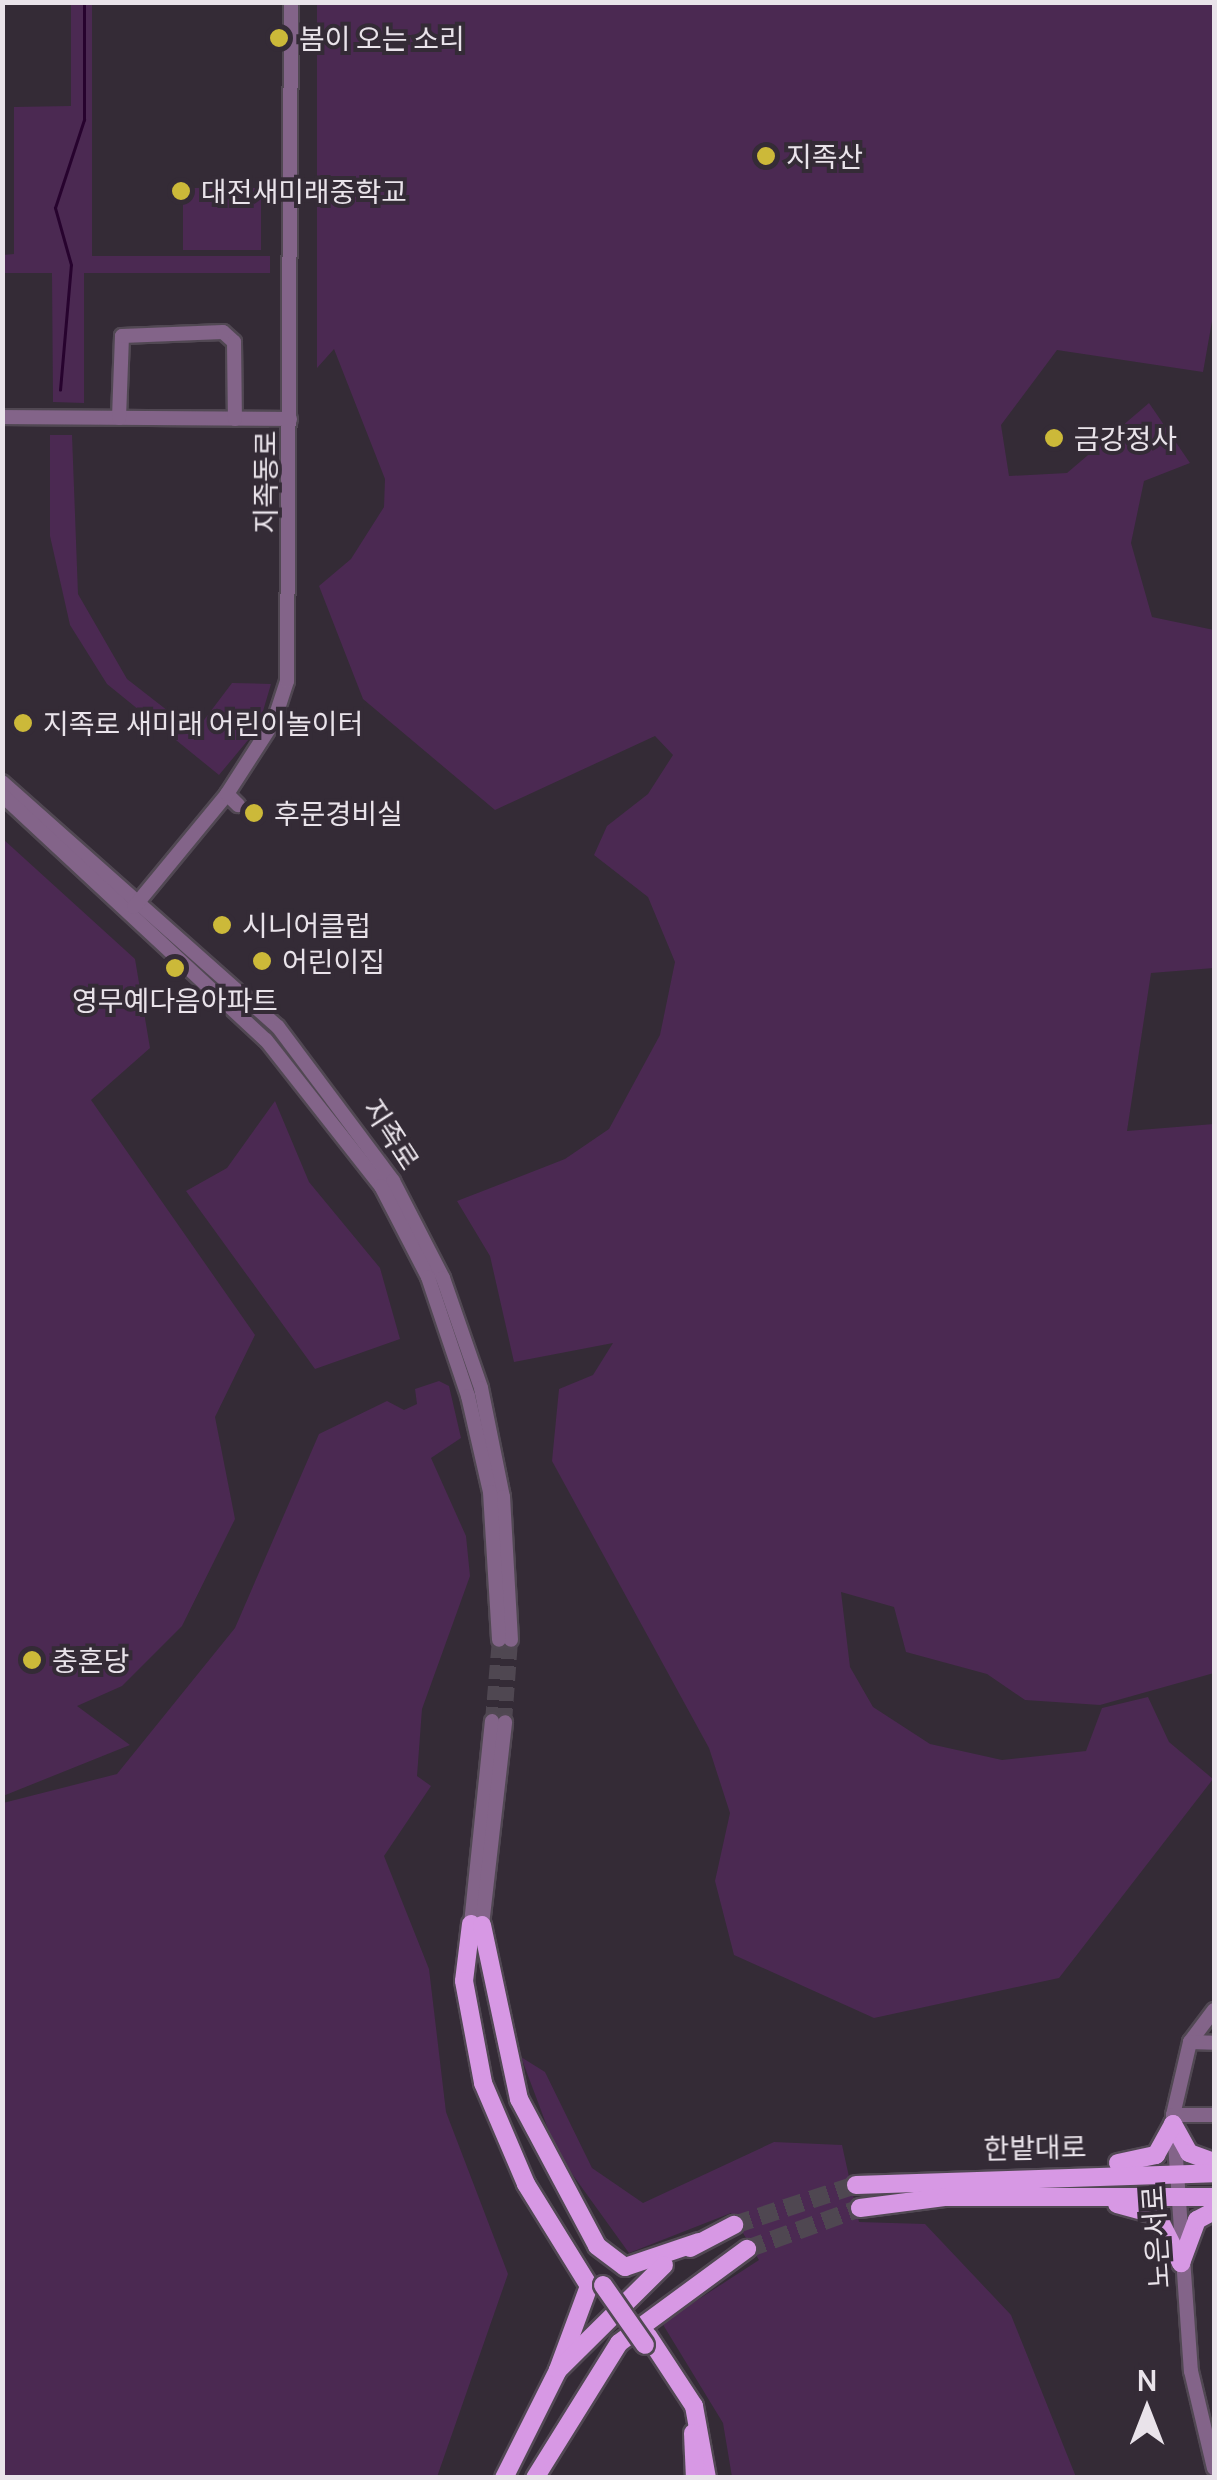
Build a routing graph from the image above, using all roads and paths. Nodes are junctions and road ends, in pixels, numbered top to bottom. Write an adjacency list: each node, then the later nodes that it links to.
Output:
1 (291, 2): 5 (street, 지족동로)
2 (2, 417): 3 (street)
3 (119, 418): 4 (street); 4 (street)
4 (235, 419): 5 (street)
5 (290, 419): 8 (street, 지족동로)
6 (2, 782): 8 (street, 지족로)
7 (2, 796): 8 (street, 지족로)
8 (134, 906): 9 (street, 지족로)
9 (505, 1640)
10 (499, 1721): 11 (street)
11 (476, 1925): 28 (main road); 31 (main road); 32 (main road)
12 (1214, 2010): 13 (street, 노은서로)
13 (1190, 2042): 14 (street); 16 (street, 노은서로)
14 (1214, 2043)
15 (1214, 2115): 16 (street)
16 (1173, 2120): 17 (main road); 18 (main road); 20 (street, 노은서로)
17 (1214, 2162)
18 (1084, 2172): 20 (main road, 한밭대로); 21 (main road, 한밭대로)
19 (1214, 2173): 20 (main road, 한밭대로)
20 (1175, 2174): 23 (street, 노은서로)
21 (856, 2185)
22 (1083, 2195): 23 (main road, 한밭대로); 25 (main road, 한밭대로); 30 (main road)
23 (1176, 2196): 24 (main road, 한밭대로); 30 (street, 노은서로)
24 (1214, 2197)
25 (860, 2208)
26 (1214, 2211): 30 (main road)
27 (734, 2226): 28 (main road)
28 (699, 2242): 32 (main road)
29 (747, 2249): 33 (main road)
30 (1182, 2262): 34 (street, 노은서로)
31 (647, 2341): 38 (main road); 39 (main road)
32 (558, 2370): 35 (main road)
33 (551, 2442): 36 (main road); 37 (main road)
34 (1214, 2468)
35 (504, 2478)
36 (535, 2478)
37 (544, 2478)
38 (694, 2478)
39 (707, 2478)

